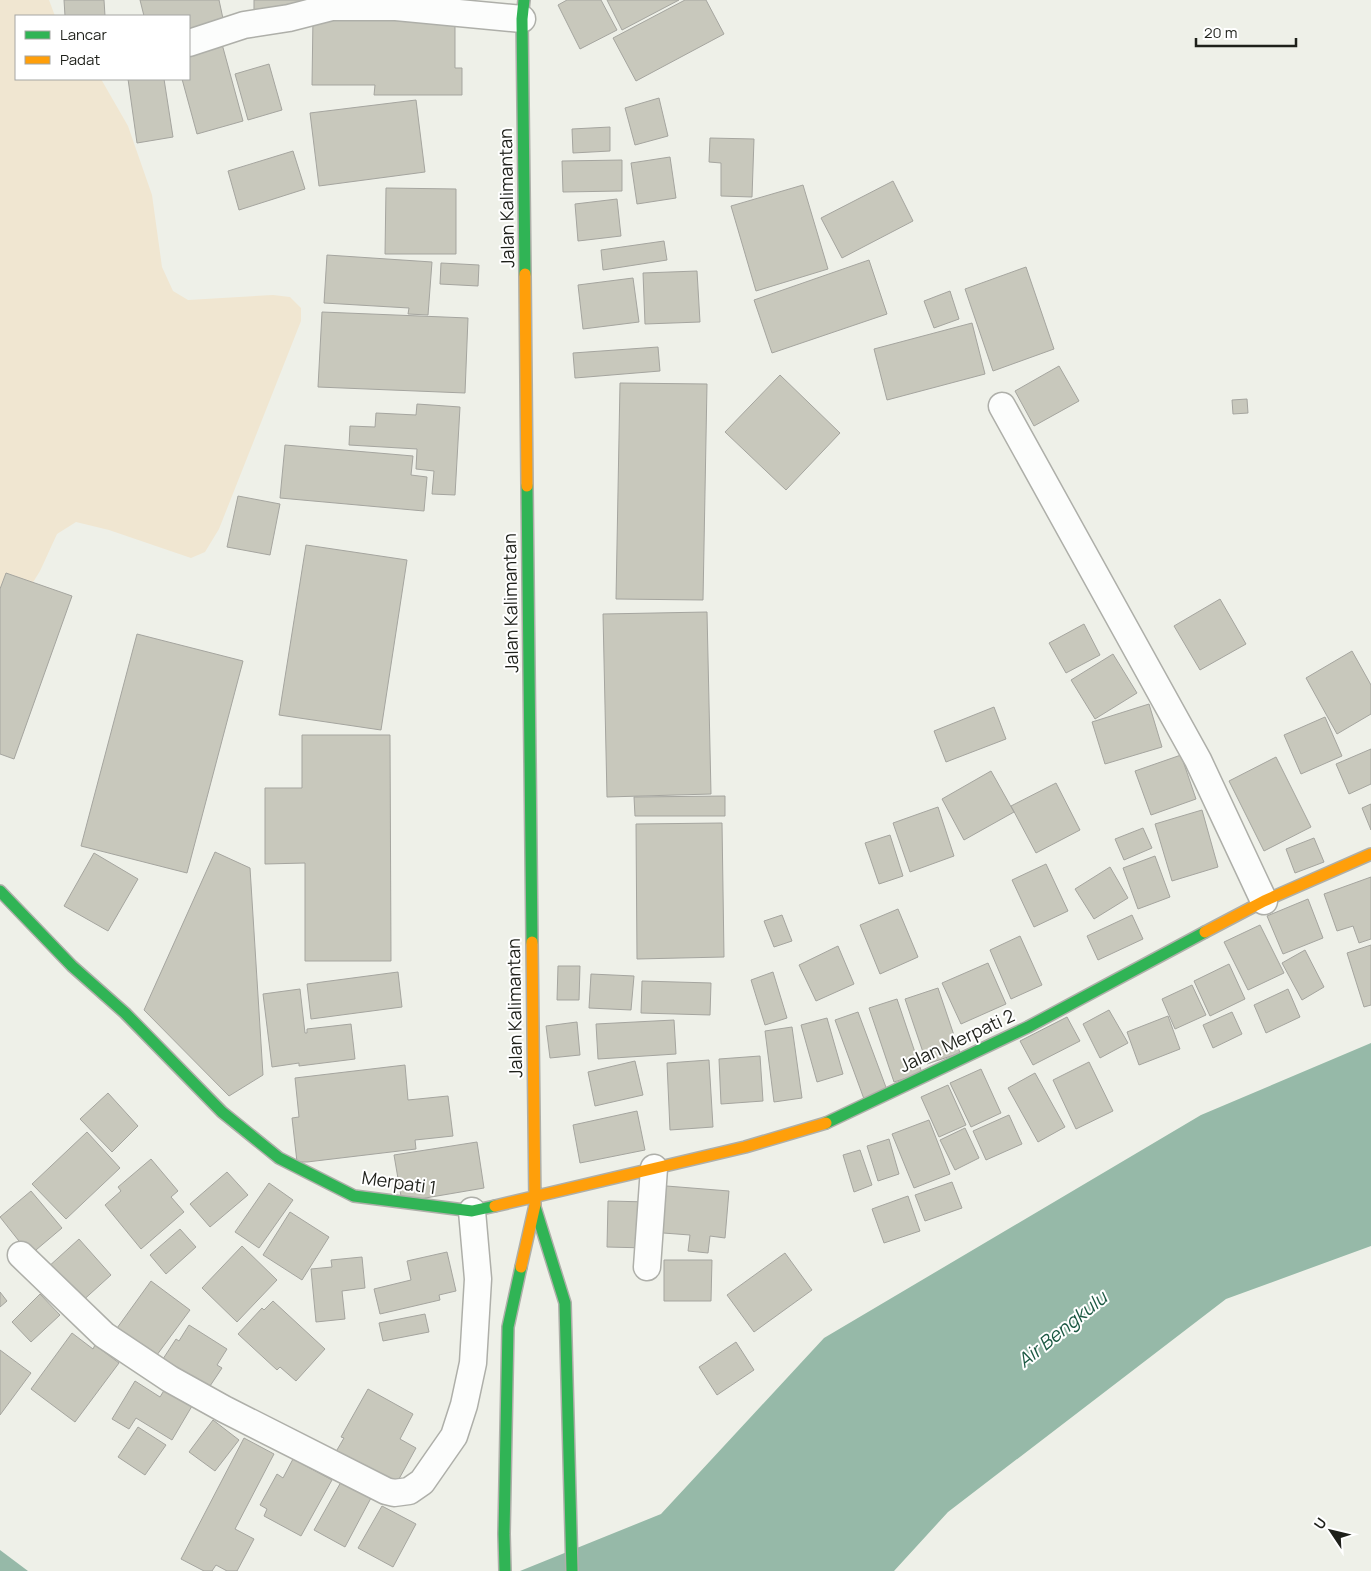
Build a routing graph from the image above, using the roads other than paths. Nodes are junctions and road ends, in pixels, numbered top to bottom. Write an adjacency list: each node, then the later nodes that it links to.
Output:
1 (523, 10): 2 (street); 8 (main road, Jalan Kalimantan)
2 (190, 43)
3 (1002, 406): 6 (street)
4 (1371, 854): 6 (main road, Jalan Merpati 2)
5 (0, 891): 9 (main road, Merpati 1)
6 (1264, 901): 7 (main road, Jalan Merpati 2)
7 (654, 1168): 8 (main road, Jalan Merpati 2); 11 (street)
8 (535, 1201): 9 (main road, Merpati 1); 12 (main road); 13 (main road)
9 (472, 1211): 10 (street)
10 (21, 1255)
11 (647, 1267)
12 (505, 1571)
13 (572, 1571)

